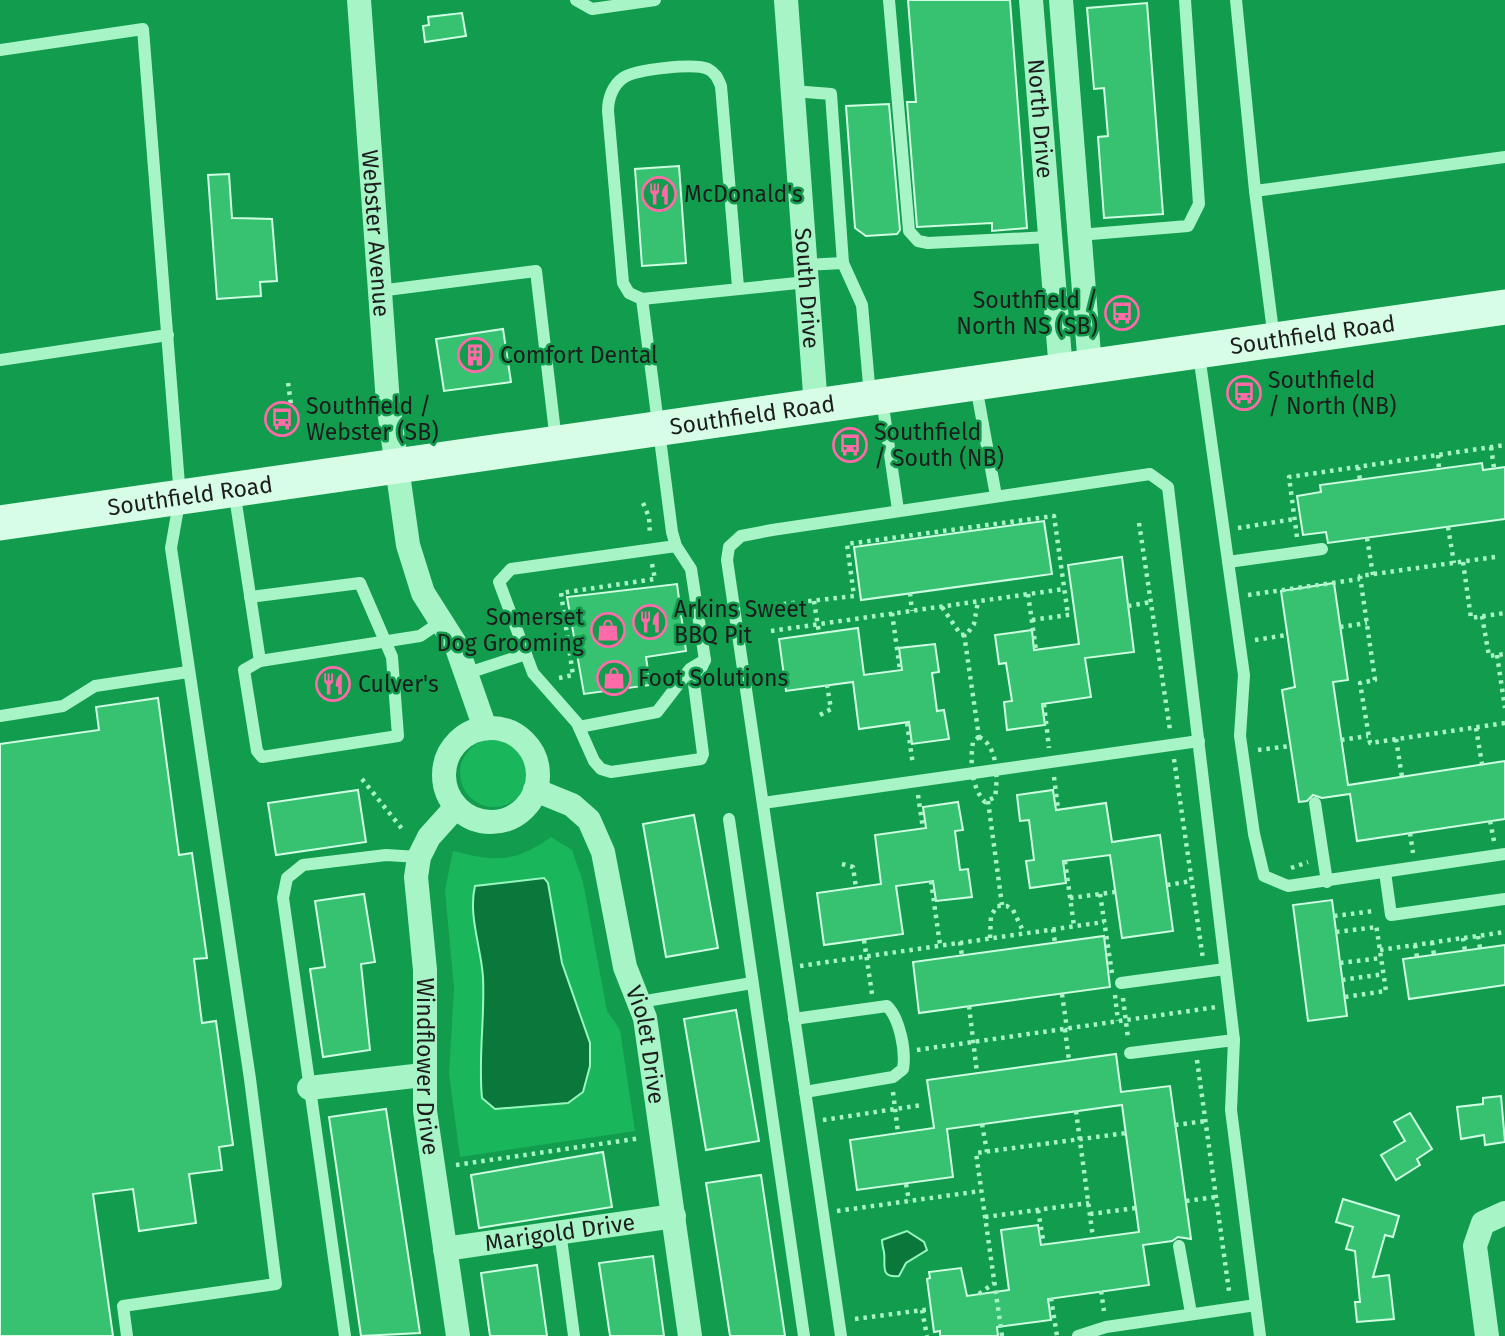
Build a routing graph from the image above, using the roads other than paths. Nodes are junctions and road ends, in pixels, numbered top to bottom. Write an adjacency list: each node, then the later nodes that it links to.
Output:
1 (359, 0): 19 (street, Webster Avenue)
2 (576, 0): 3 (lane)
3 (655, 0)
4 (786, 0): 11 (street, South Drive)
5 (889, 0): 15 (lane)
6 (1031, 0): 15 (street, North Drive)
7 (1061, 0): 14 (street, North Drive)
8 (1185, 0): 14 (lane)
9 (1236, 0): 13 (lane)
10 (0, 50): 22 (lane)
11 (793, 91): 16 (lane); 17 (street, South Drive)
12 (1505, 158): 13 (lane)
13 (1255, 191): 23 (lane)
14 (1079, 235): 15 (street); 26 (street, North Drive)
15 (1049, 237): 26 (street, North Drive)
16 (843, 263): 17 (lane); 28 (lane)
17 (806, 274): 18 (lane); 29 (street, South Drive)
18 (738, 287): 20 (lane); 20 (lane)
19 (379, 291): 31 (lane); 32 (street, Webster Avenue)
20 (642, 299): 30 (lane)
21 (1505, 307): 23 (main road, Southfield Road)
22 (168, 335): 25 (lane); 35 (lane)
23 (1274, 339): 24 (main road, Southfield Road)
24 (1198, 351): 26 (main road, Southfield Road); 40 (lane)
25 (0, 360)
26 (1076, 369): 27 (main road, Southfield Road)
27 (976, 383): 28 (main road, Southfield Road); 34 (lane)
28 (876, 398): 29 (main road, Southfield Road); 36 (lane)
29 (816, 407): 30 (main road, Southfield Road)
30 (660, 428): 31 (main road, Southfield Road); 38 (lane)
31 (557, 443): 32 (main road, Southfield Road)
32 (397, 467): 33 (main road, Southfield Road); 42 (street)
33 (234, 490): 35 (main road, Southfield Road); 41 (lane)
34 (996, 496): 36 (lane); 52 (lane)
35 (180, 497): 37 (main road, Southfield Road); 47 (lane)
36 (898, 510): 54 (lane)
37 (0, 523)
38 (676, 546): 44 (lane); 45 (lane)
39 (1322, 549): 40 (lane)
40 (1228, 562): 61 (lane)
41 (250, 597): 43 (lane); 46 (lane)
42 (442, 621): 43 (lane); 48 (street)
43 (387, 642): 46 (lane); 46 (lane)
44 (526, 654): 48 (lane); 50 (lane)
45 (705, 660): 50 (lane); 50 (lane)
46 (260, 661)
47 (188, 672): 49 (lane); 80 (lane)
48 (468, 673): 51 (street)
49 (0, 716)
50 (579, 727)
51 (485, 728): 53 (street); 56 (street)
52 (1199, 741): 54 (lane); 63 (lane)
53 (535, 790): 56 (street); 66 (street, Violet Drive)
54 (763, 803): 67 (lane)
55 (1315, 803): 61 (lane)
56 (456, 807): 59 (street, Windflower Drive)
57 (729, 819): 64 (lane)
58 (1505, 854): 60 (lane)
59 (419, 857): 70 (street, Windflower Drive); 71 (lane)
60 (1385, 872): 61 (lane); 62 (lane)
61 (1326, 882)
62 (1505, 899)
63 (1225, 970): 65 (lane); 68 (lane)
64 (752, 983): 66 (lane); 85 (lane)
65 (1121, 983)
66 (640, 1002): 74 (street, Violet Drive)
67 (794, 1019): 72 (lane); 72 (lane)
68 (1234, 1040): 69 (lane); 78 (lane)
69 (1130, 1053)
70 (423, 1075): 71 (street); 77 (street, Windflower Drive)
71 (309, 1088): 81 (lane)
72 (805, 1092): 86 (lane)
73 (1505, 1213): 89 (street)
74 (674, 1216): 75 (street, Marigold Drive); 84 (street, Violet Drive)
75 (559, 1231): 77 (street, Marigold Drive); 83 (lane)
76 (1179, 1246): 79 (lane)
77 (445, 1249): 82 (street, Windflower Drive)
78 (1256, 1305): 79 (lane); 88 (lane)
79 (1191, 1313): 87 (lane)
80 (127, 1336)
81 (345, 1336)
82 (458, 1336)
83 (574, 1336)
84 (690, 1336)
85 (804, 1336)
86 (841, 1336)
87 (1079, 1336)
88 (1260, 1336)
89 (1487, 1336)

